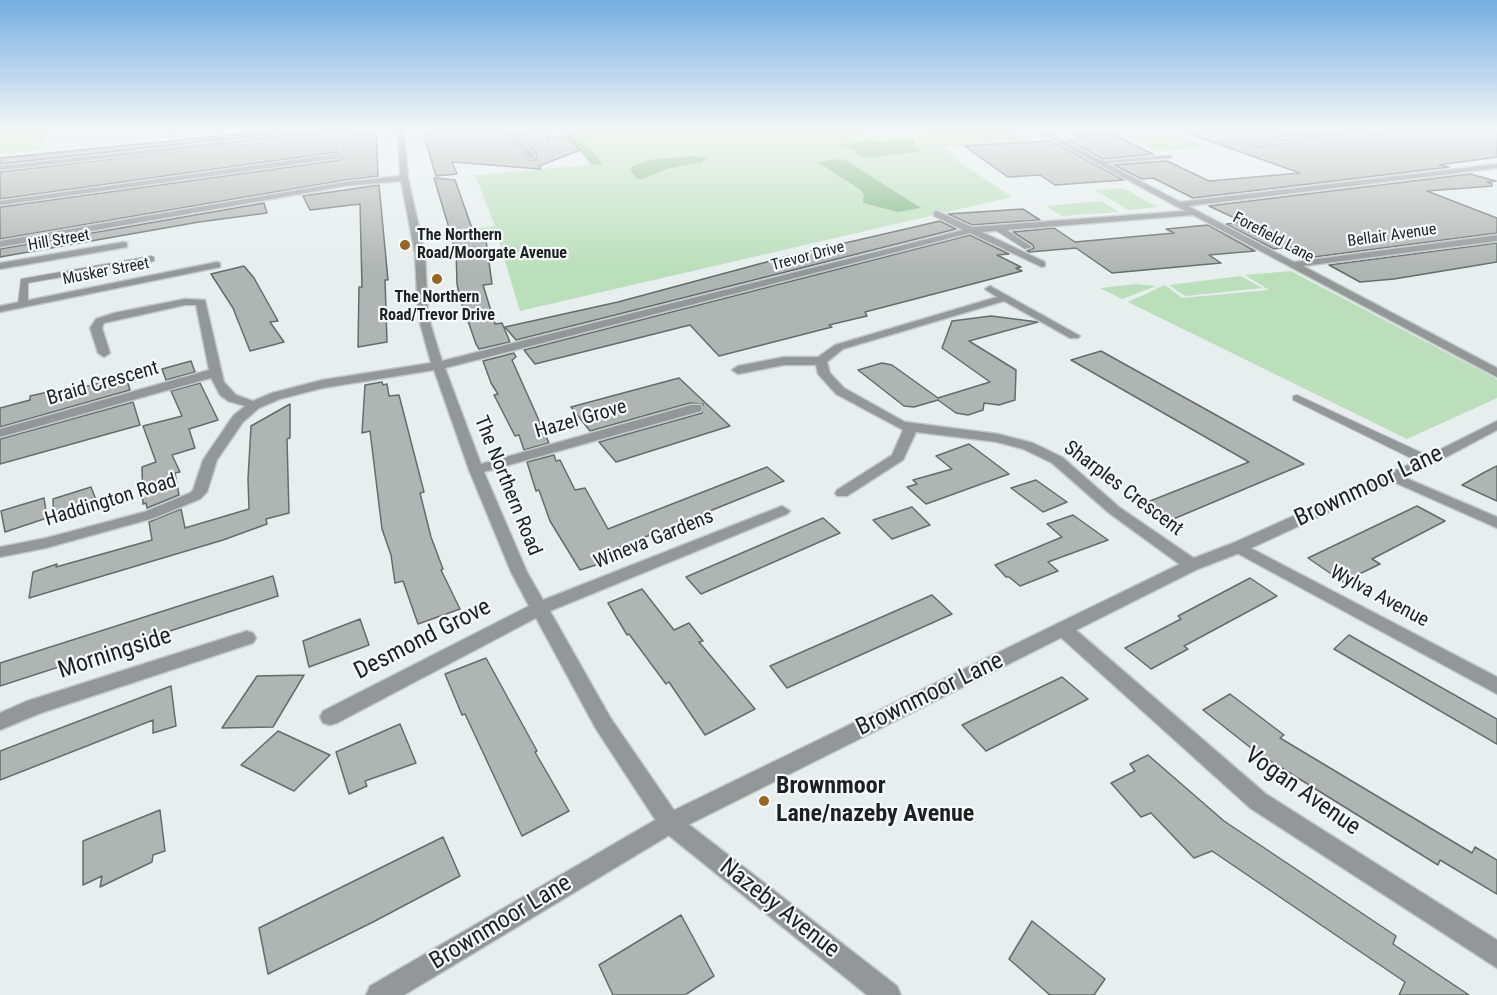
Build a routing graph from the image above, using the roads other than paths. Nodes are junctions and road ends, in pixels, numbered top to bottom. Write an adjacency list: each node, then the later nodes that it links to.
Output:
1 (191, 175): 5 (street)
2 (1121, 175): 6 (street, Forefield Lane)
3 (1414, 175): 6 (street)
4 (404, 178): 12 (street); 29 (street, The Northern Road)
5 (0, 203)
6 (1177, 205): 7 (street, Forefield Lane)
7 (1192, 213): 9 (street, Trevor Drive); 18 (street, Forefield Lane)
8 (937, 214): 10 (street)
9 (998, 228): 10 (street, Trevor Drive); 14 (lane)
10 (973, 230): 16 (street); 29 (street, Trevor Drive)
11 (1497, 238): 18 (street, Bellair Avenue)
12 (0, 244)
13 (124, 245): 19 (street, Hill Street)
14 (1028, 247)
15 (152, 259): 22 (lane)
16 (1042, 264)
17 (217, 265): 22 (street, Musker Street)
18 (1292, 265): 26 (street, Forefield Lane)
19 (0, 266)
20 (990, 289): 21 (street)
21 (1004, 298): 24 (street); 28 (street)
22 (23, 304): 23 (street, Musker Street)
23 (0, 309)
24 (1074, 336)
25 (104, 353): 31 (street)
26 (1464, 356): 27 (street); 32 (street, Forefield Lane)
27 (1497, 360)
28 (821, 361): 30 (street); 37 (street, Sharples Crescent)
29 (438, 366): 34 (street, Trevor Drive); 40 (street, The Northern Road)
30 (738, 370)
31 (217, 372): 34 (street); 38 (street, Braid Crescent)
32 (1497, 373)
33 (1297, 398): 39 (lane)
34 (254, 405): 46 (street, Haddington Road)
35 (696, 408): 40 (street, Hazel Grove)
36 (1497, 425): 39 (street, Brownmoor Lane)
37 (911, 428): 42 (street); 47 (street, Sharples Crescent)
38 (0, 433)
39 (1428, 461): 41 (street, Brownmoor Lane)
40 (476, 470): 48 (street, The Northern Road)
41 (1394, 477): 44 (street); 45 (street, Brownmoor Lane)
42 (842, 492)
43 (782, 510): 48 (street, Wineva Gardens)
44 (1497, 523)
45 (1239, 547): 47 (street, Brownmoor Lane); 51 (street, Wylva Avenue)
46 (0, 552)
47 (1191, 565): 49 (street, Brownmoor Lane)
48 (540, 608): 52 (street, Desmond Grove); 54 (street, The Northern Road)
49 (1064, 629): 54 (street, Brownmoor Lane); 55 (street, Vogan Avenue)
50 (247, 638): 53 (street, Morningside)
51 (1497, 686)
52 (330, 717)
53 (0, 722)
54 (670, 824): 56 (street, Brownmoor Lane); 57 (street, Nazeby Avenue)
55 (1497, 955)
56 (379, 995)
57 (888, 995)

